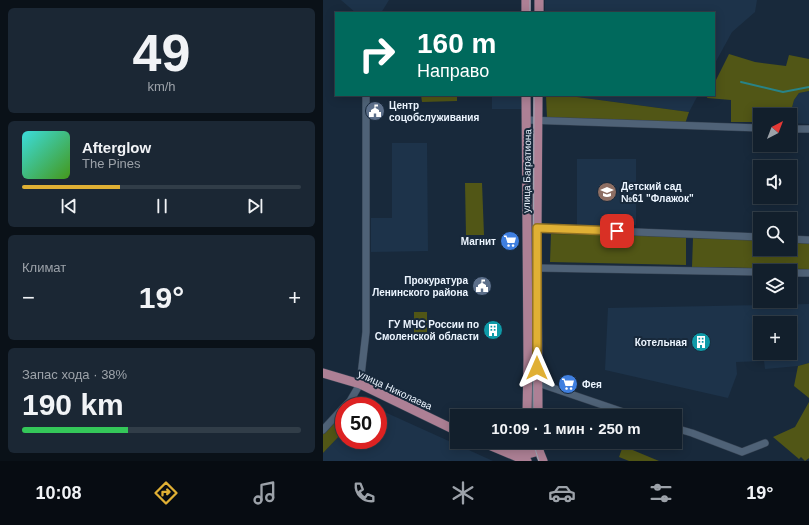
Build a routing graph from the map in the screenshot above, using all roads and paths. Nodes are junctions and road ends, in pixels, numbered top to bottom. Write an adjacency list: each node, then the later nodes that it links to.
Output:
1 (526, 0): 3 (main road)
2 (539, 0): 4 (main road)
3 (526, 12)
4 (539, 12)
5 (526, 96): 8 (main road, улица Багратиона)
6 (539, 96): 9 (main road, улица Багратиона)
7 (365, 97): 23 (street)
8 (526, 120): 9 (street); 25 (main road, улица Багратиона)
9 (539, 120): 10 (street); 13 (main road, улица Багратиона)
10 (753, 128)
11 (797, 129): 12 (street)
12 (809, 129)
13 (537, 228): 14 (street); 17 (main road, улица Багратиона)
14 (753, 237)
15 (797, 239): 16 (street)
16 (809, 240)
17 (537, 268): 18 (street); 22 (main road, улица Багратиона)
18 (753, 272)
19 (797, 273): 20 (street)
20 (809, 273)
21 (323, 373): 23 (main road, улица Николаева)
22 (537, 383): 26 (main road, улица Багратиона); 27 (street)
23 (360, 384): 24 (street); 29 (main road, улица Николаева)
24 (352, 397)
25 (527, 409)
26 (538, 409)
27 (614, 409)
28 (335, 416): 30 (street)
29 (450, 428)
30 (323, 430)
31 (682, 430): 32 (street)
32 (765, 443)
33 (498, 449): 38 (main road)
34 (516, 449): 38 (main road)
35 (527, 449): 39 (main road)
36 (537, 449): 39 (main road)
37 (540, 449): 40 (main road)
38 (505, 452): 39 (main road)
39 (528, 459)
40 (543, 461)

